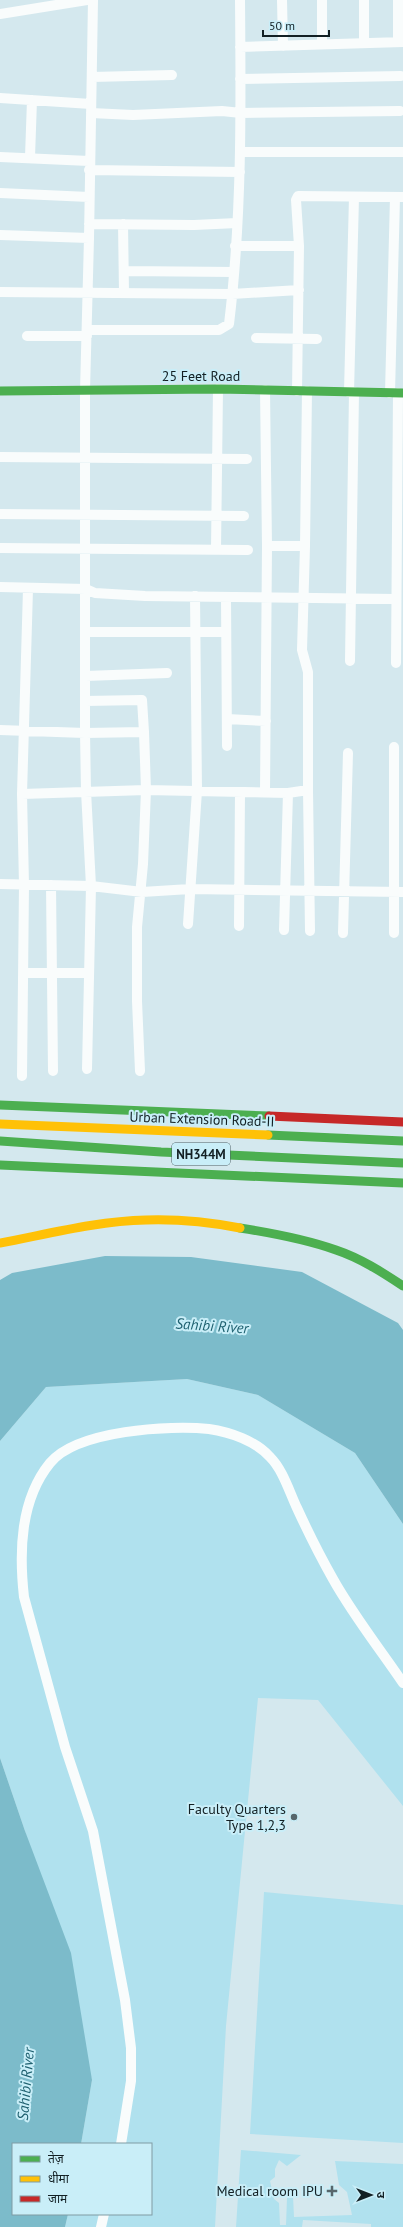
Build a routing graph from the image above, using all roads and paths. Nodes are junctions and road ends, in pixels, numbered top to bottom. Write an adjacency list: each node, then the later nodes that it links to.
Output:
1 (87, 0): 8 (street)
2 (93, 0): 18 (street)
3 (240, 0): 15 (street)
4 (282, 0): 14 (street)
5 (322, 0): 13 (street)
6 (364, 0): 12 (street)
7 (398, 0): 11 (street)
8 (75, 1): 9 (street)
9 (40, 4): 10 (street)
10 (0, 14)
11 (400, 42): 12 (street)
12 (364, 43): 13 (street)
13 (322, 44): 14 (street)
14 (283, 46): 15 (street)
15 (240, 47): 19 (street)
16 (172, 75): 18 (street)
17 (401, 76): 19 (street)
18 (92, 77): 22 (street)
19 (240, 80): 24 (street)
20 (0, 98): 21 (street)
21 (32, 100): 22 (street); 28 (street)
22 (91, 109): 24 (street); 29 (street)
23 (400, 111): 24 (street)
24 (241, 113): 25 (street)
25 (241, 152): 26 (street); 30 (street)
26 (403, 152)
27 (0, 157): 28 (street)
28 (30, 157): 29 (street)
29 (89, 165): 30 (street); 32 (street)
30 (240, 172): 35 (street)
31 (0, 193): 32 (street)
32 (89, 197): 36 (street)
33 (354, 197): 34 (street); 41 (street); 59 (street)
34 (399, 197): 60 (street)
35 (237, 223): 37 (street); 40 (street)
36 (89, 224): 37 (street); 39 (street)
37 (123, 224): 42 (street)
38 (0, 235): 39 (street)
39 (89, 238): 46 (street)
40 (235, 246): 41 (street); 43 (street)
41 (299, 246): 44 (street)
42 (124, 272): 43 (street); 47 (street)
43 (234, 272): 48 (street)
44 (299, 290): 48 (street); 52 (street)
45 (0, 292): 46 (street)
46 (87, 292): 47 (street); 49 (street)
47 (124, 292): 48 (street)
48 (232, 294): 49 (street)
49 (86, 333): 50 (street); 55 (street)
50 (27, 336)
51 (256, 338): 52 (street)
52 (298, 339): 53 (street); 58 (street)
53 (317, 339)
54 (218, 389): 55 (main road, 25 Feet Road); 56 (main road, 25 Feet Road); 63 (street)
55 (85, 390): 57 (main road, 25 Feet Road); 62 (street)
56 (266, 390): 58 (main road, 25 Feet Road); 69 (street)
57 (0, 391)
58 (302, 391): 59 (main road, 25 Feet Road); 70 (street)
59 (351, 392): 60 (main road, 25 Feet Road); 82 (street)
60 (397, 393): 83 (street)
61 (0, 456): 62 (street)
62 (86, 458): 63 (street); 66 (street)
63 (216, 459): 64 (street); 67 (street)
64 (248, 460)
65 (0, 514): 66 (street)
66 (85, 515): 67 (street); 72 (street)
67 (216, 516): 68 (street); 73 (street)
68 (244, 516)
69 (267, 546): 70 (street); 80 (street)
70 (305, 546): 81 (street)
71 (0, 548): 72 (street)
72 (85, 550): 73 (street); 77 (street)
73 (216, 550): 74 (street)
74 (248, 550)
75 (0, 587): 76 (street)
76 (28, 589): 77 (street); 95 (street)
77 (86, 589): 78 (street); 85 (street)
78 (195, 596): 79 (street); 84 (street)
79 (226, 597): 80 (street); 86 (street)
80 (267, 598): 81 (street); 93 (street)
81 (304, 599): 82 (street); 102 (street)
82 (351, 600): 83 (street); 87 (street)
83 (396, 600): 88 (street)
84 (196, 631): 85 (street); 86 (street); 104 (street)
85 (86, 632): 90 (street)
86 (226, 632): 92 (street)
87 (350, 661)
88 (396, 663)
89 (167, 673): 90 (street)
90 (86, 676): 91 (street)
91 (85, 701): 96 (street); 97 (street)
92 (227, 719): 93 (street); 98 (street)
93 (266, 721): 106 (street)
94 (0, 730): 95 (street)
95 (24, 731): 97 (street); 108 (street)
96 (144, 732): 97 (street); 101 (street)
97 (85, 733): 103 (street)
98 (227, 746)
99 (394, 747): 119 (street)
100 (348, 753): 117 (street)
101 (146, 790): 103 (street); 104 (street); 118 (street)
102 (308, 790): 107 (street); 116 (street)
103 (86, 792): 108 (street); 112 (street)
104 (197, 792): 105 (street); 113 (street)
105 (240, 792): 106 (street); 114 (street)
106 (265, 792): 107 (street)
107 (288, 792): 115 (street)
108 (22, 794): 110 (street)
109 (0, 884): 110 (street)
110 (24, 885): 111 (street); 126 (street)
111 (51, 885): 112 (street); 128 (street)
112 (91, 886): 118 (street); 127 (street)
113 (190, 890): 114 (street); 118 (street); 120 (street)
114 (238, 890): 115 (street); 121 (street)
115 (285, 890): 116 (street); 122 (street)
116 (310, 890): 117 (street); 123 (street)
117 (344, 890): 119 (street); 124 (street)
118 (142, 892): 131 (street)
119 (399, 892): 125 (street)
120 (188, 924)
121 (239, 926)
122 (284, 930)
123 (310, 931)
124 (343, 933)
125 (394, 933)
126 (24, 973): 128 (street); 132 (street)
127 (88, 973): 128 (street); 129 (street)
128 (52, 974): 130 (street)
129 (86, 1069)
130 (53, 1071)
131 (140, 1071)
132 (22, 1076)
133 (0, 1105): 134 (main road)
134 (403, 1122)
135 (0, 1124): 137 (main road, Urban Extension Road-II / NH344M)
136 (0, 1141): 138 (main road, NH344M)
137 (403, 1141)
138 (403, 1163)
139 (0, 1165): 140 (main road)
140 (403, 1183)
141 (0, 1243): 142 (main road)
142 (403, 1286)
143 (403, 1683): 144 (street)
144 (120, 2143)
145 (104, 2215): 146 (street)
146 (101, 2227)

